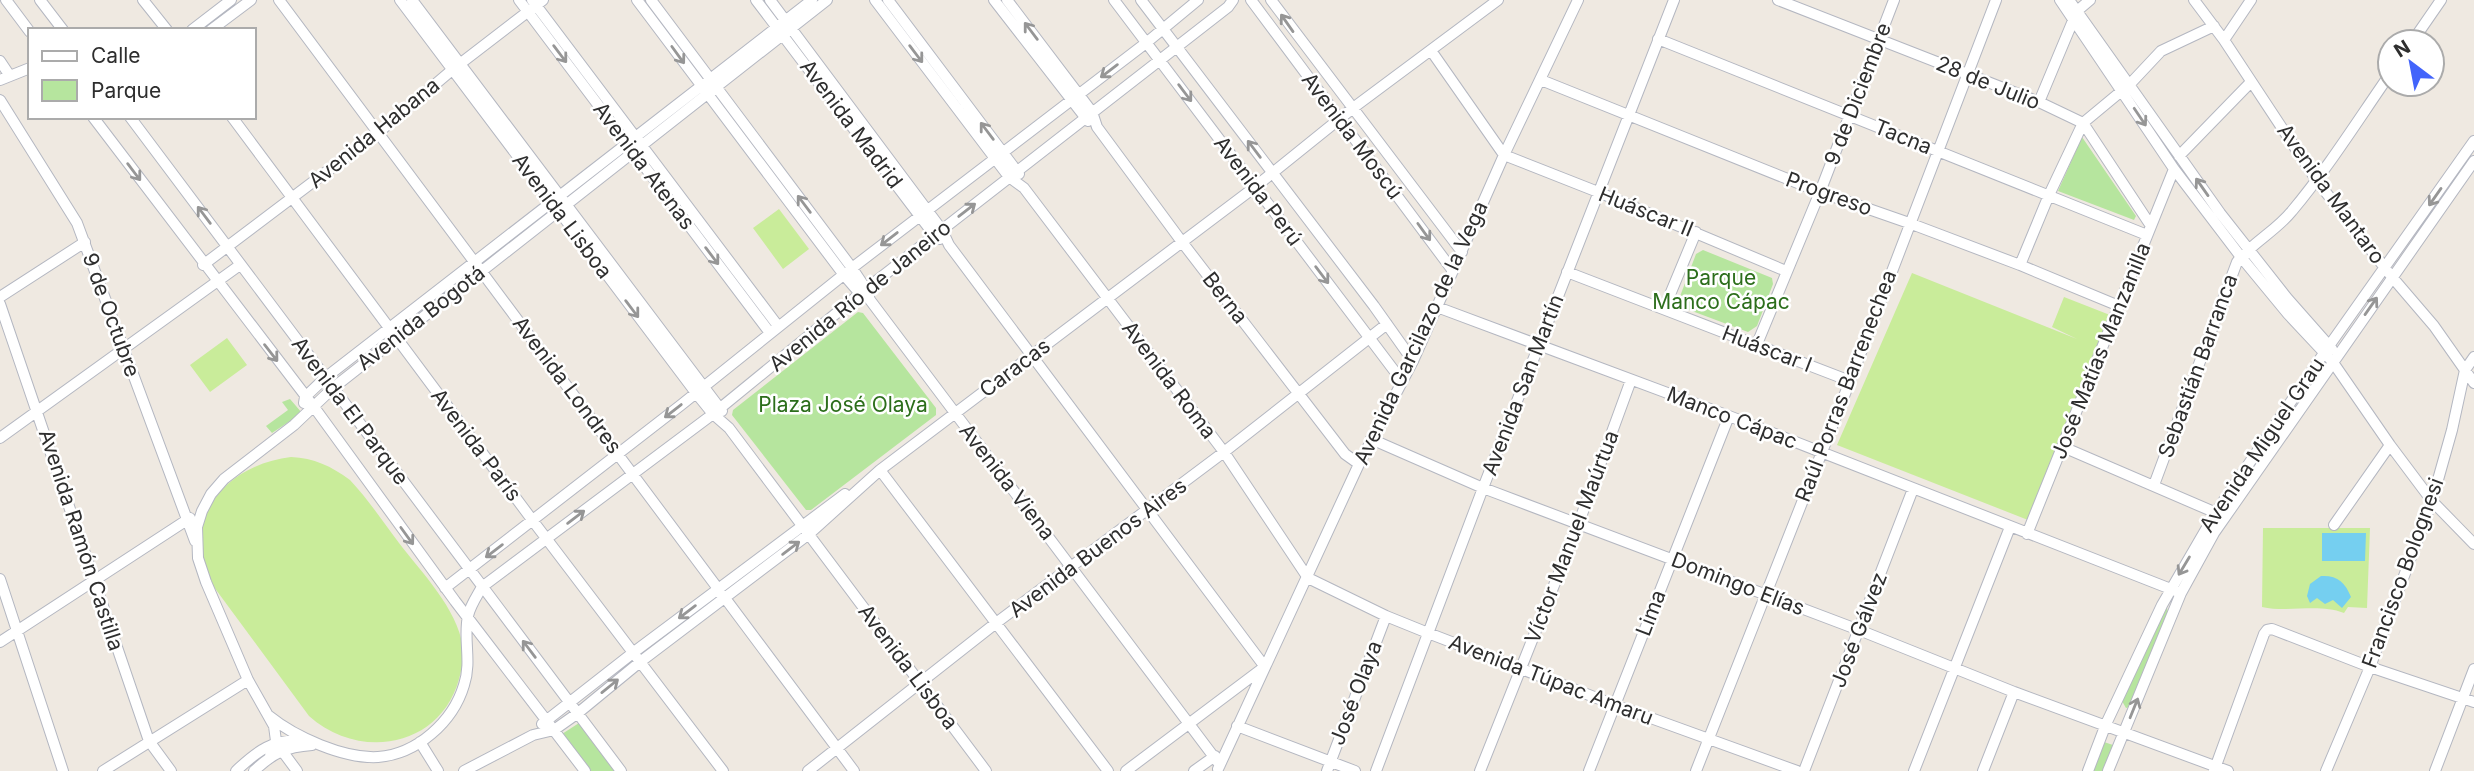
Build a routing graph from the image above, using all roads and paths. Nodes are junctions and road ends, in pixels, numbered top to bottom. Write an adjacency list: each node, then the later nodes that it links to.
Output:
1 (6, 0): 47 (street)
2 (40, 0): 41 (street)
3 (143, 0): 42 (street)
4 (231, 0): 43 (street)
5 (251, 0): 44 (street)
6 (279, 0): 81 (street, Avenida Londres)
7 (400, 0): 59 (street, Avenida Lisboa)
8 (412, 0): 59 (street, Avenida Lisboa)
9 (519, 0): 38 (street, Avenida Atenas)
10 (637, 0): 67 (street, Avenida Viena, one-way to 67)
11 (651, 0): 64 (street, Avenida Viena)
12 (755, 0): 45 (street, Avenida Madrid)
13 (770, 0): 45 (street, Avenida Madrid)
14 (812, 0): 45 (street, Avenida Bogotá)
15 (827, 0): 45 (street, Avenida Bogotá)
16 (875, 0): 85 (street, Avenida Roma, one-way to 85)
17 (888, 0): 85 (street, Avenida Roma, one-way to 17)
18 (994, 0): 69 (street)
19 (1007, 0): 69 (street, one-way to 19)
20 (1114, 0): 52 (street, Avenida Perú)
21 (1141, 0): 48 (street, Avenida Perú)
22 (1198, 0): 48 (street, Avenida Río de Janeiro)
23 (1233, 0): 54 (street, Avenida Río de Janeiro)
24 (1251, 0): 56 (street, Avenida Moscú)
25 (1271, 0): 53 (street, Avenida Moscú, one-way to 25)
26 (1498, 0): 55 (street, Caracas)
27 (1578, 0): 63 (street, Avenida Garcilazo de la Vega)
28 (1674, 0): 49 (street, Avenida San Martín)
29 (1778, 0): 50 (street, 28 de Julio)
30 (1894, 0): 50 (street, 9 de Diciembre)
31 (1996, 0): 61 (street, Raúl Porras Barrenechea)
32 (2060, 0): 39 (street)
33 (2069, 0): 39 (street)
34 (2090, 0): 39 (street)
35 (2194, 0): 40 (street, Avenida Mantaro)
36 (2250, 0): 51 (street)
37 (2441, 0): 46 (street)
38 (534, 4): 59 (street, Avenida Habana); 83 (street, Avenida Atenas)
39 (2075, 15): 66 (street); 71 (street)
40 (2214, 26): 51 (street, Avenida Mantaro); 66 (street)
41 (61, 28)
42 (165, 28)
43 (194, 28)
44 (215, 28)
45 (784, 28): 64 (street, Avenida Bogotá); 101 (street, Avenida Madrid)
46 (2422, 28)
47 (28, 29)
48 (1163, 29): 52 (street, Avenida Río de Janeiro); 54 (street, Avenida Perú)
49 (1658, 39): 74 (street, Tacna); 75 (street, Avenida San Martín)
50 (1879, 39): 61 (street, 28 de Julio); 74 (street, 9 de Diciembre)
51 (2224, 40): 65 (street, Avenida Mantaro)
52 (1146, 43): 57 (street, Avenida Perú); 69 (street, Avenida Río de Janeiro, one-way to 69)
53 (1303, 46): 56 (street); 72 (street, Avenida Moscú)
54 (1176, 47): 57 (street, Avenida Río de Janeiro); 90 (street, Avenida Perú, one-way to 54)
55 (1432, 52): 72 (street, Caracas); 86 (street)
56 (1292, 57): 79 (street, Avenida Moscú)
57 (1160, 60): 73 (street, Avenida Río de Janeiro); 94 (street, Avenida Perú, one-way to 94)
58 (0, 61): 62 (street)
59 (456, 67): 81 (street, Avenida Habana); 100 (street, Avenida Lisboa)
60 (28, 69): 62 (street)
61 (1968, 75): 71 (street, 28 de Julio); 84 (street, Raúl Porras Barrenechea)
62 (5, 78)
63 (1541, 80): 75 (street, Progreso); 86 (street, Avenida Garcilazo de la Vega)
64 (713, 82): 67 (street, Avenida Bogotá); 115 (street, Avenida Viena, one-way to 64)
65 (2251, 82): 87 (street); 92 (street, Avenida Mantaro)
66 (2126, 88): 80 (street); 87 (street); 89 (street, one-way to 89)
67 (703, 89): 83 (street, Avenida Bogotá); 115 (street, Avenida Viena)
68 (2376, 94): 92 (street)
69 (1074, 98): 73 (street); 85 (street, Avenida Río de Janeiro)
70 (0, 100): 106 (street, 9 de Octubre)
71 (2039, 102): 80 (street, 28 de Julio)
72 (1353, 108): 79 (street, Caracas); 93 (street, Avenida Moscú)
73 (1088, 115): 91 (street, Avenida Río de Janeiro); 107 (street, Berna)
74 (1849, 115): 84 (street, Tacna); 96 (street, 9 de Diciembre)
75 (1628, 116): 95 (street, Avenida San Martín); 96 (street, Progreso)
76 (94, 119): 111 (street, Avenida El Parque, one-way to 111)
77 (132, 119): 108 (street, Avenida El Parque, one-way to 77)
78 (233, 119): 99 (street, Avenida París)
79 (1340, 119): 90 (street, Caracas); 97 (street, Avenida Moscú)
80 (2083, 123): 98 (street); 103 (street)
81 (379, 132): 99 (street, Avenida Habana); 114 (street, Avenida Londres)
82 (2474, 142): 119 (street, Avenida Miguel Grau, one-way to 119)
83 (634, 144): 100 (street, Avenida Bogotá); 129 (street, Avenida Atenas)
84 (1937, 150): 98 (street, Tacna); 102 (street, Raúl Porras Barrenechea)
85 (999, 155): 91 (street, Avenida Roma); 101 (street, Avenida Río de Janeiro)
86 (1504, 155): 95 (street, Huáscar II); 109 (street, Avenida Garcilazo de la Vega)
87 (2179, 156): 110 (street, one-way to 87)
88 (2474, 161): 119 (street, Avenida Miguel Grau)
89 (2174, 169): 103 (street, José Matías Manzanilla); 110 (street)
90 (1273, 173): 94 (street, Caracas); 128 (street, Avenida Perú)
91 (1013, 174): 105 (street, Avenida Río de Janeiro, one-way to 91); 123 (street, Avenida Roma)
92 (2316, 181): 110 (street); 119 (street, Avenida Mantaro)
93 (1410, 183): 97 (street); 109 (street, Avenida Moscú)
94 (1255, 187): 107 (street, Caracas); 131 (street, Avenida Perú, one-way to 131)
95 (1598, 192): 104 (street, Huáscar II); 118 (street, Avenida San Martín)
96 (1821, 192): 102 (street, Progreso); 117 (street, 9 de Diciembre)
97 (1396, 194): 116 (street, Avenida Moscú, one-way to 116)
98 (2049, 195): 103 (street, Tacna); 113 (street)
99 (292, 198): 108 (street, Avenida Habana); 130 (street, Avenida París)
100 (559, 203): 114 (street, Avenida Bogotá); 147 (street, Avenida Lisboa)
101 (923, 212): 105 (street, Avenida Madrid); 115 (street, Avenida Río de Janeiro, one-way to 115)
102 (1909, 223): 113 (street, Progreso); 144 (street, Raúl Porras Barrenechea)
103 (2149, 230): 125 (street, José Matías Manzanilla)
104 (1696, 232): 117 (street, Huáscar II); 127 (street)
105 (939, 233): 121 (street, Avenida Río de Janeiro); 136 (street, Avenida Madrid)
106 (85, 242): 122 (street); 135 (street, 9 de Octubre)
107 (1182, 242): 123 (street, Caracas); 148 (street, Berna)
108 (228, 247): 111 (street, Avenida Habana); 112 (street, Avenida El Parque)
109 (1462, 253): 116 (street, Avenida Garcilazo de la Vega)
110 (2245, 253): 134 (street); 166 (street, Sebastián Barranca)
111 (204, 265): 120 (street, Avenida El Parque)
112 (240, 265): 120 (street); 141 (street, Avenida El Parque)
113 (2020, 265): 125 (street, Progreso)
114 (479, 267): 130 (street, Avenida Bogotá); 162 (street, Avenida Londres)
115 (848, 271): 121 (street, Avenida Viena); 129 (street, Avenida Río de Janeiro)
116 (1453, 271): 126 (street, Avenida Garcilazo de la Vega)
117 (1786, 271): 132 (street, 9 de Diciembre)
118 (1567, 272): 127 (street, Huáscar I); 133 (street, Avenida San Martín)
119 (2388, 272): 134 (street, Avenida Miguel Grau); 138 (street, Avenida Miguel Grau, one-way to 119); 140 (street, Avenida Mantaro)
120 (217, 282): 135 (street); 149 (street, Avenida El Parque, one-way to 149)
121 (863, 292): 152 (street, Avenida Río de Janeiro); 153 (street, Avenida Viena)
122 (0, 297)
123 (1107, 298): 136 (street, Caracas); 160 (street, Avenida Roma)
124 (0, 304): 151 (street, Avenida Ramón Castilla)
125 (2119, 306): 159 (street, José Matías Manzanilla)
126 (1437, 307): 133 (street, Manco Cápac); 139 (street, Avenida Garcilazo de la Vega)
127 (1664, 309): 132 (street, Huáscar I)
128 (1387, 324): 131 (street, Avenida Buenos Aires); 139 (street, Avenida Perú)
129 (774, 329): 147 (street, Avenida Río de Janeiro)
130 (393, 334): 141 (street, Avenida Bogotá); 146 (street, Avenida Bogotá); 174 (street, Avenida París)
131 (1370, 339): 143 (street, Avenida Perú); 148 (street, Avenida Buenos Aires)
132 (1757, 344): 144 (street, Huáscar I)
133 (1540, 345): 142 (street, Manco Cápac); 167 (street, Avenida San Martín)
134 (2327, 349): 138 (street); 172 (street, Avenida Miguel Grau)
135 (123, 351): 151 (street); 173 (street, 9 de Octubre)
136 (1031, 356): 153 (street, Caracas); 170 (street, Avenida Madrid)
137 (2474, 357): 140 (street)
138 (2334, 358): 158 (street); 172 (street, Avenida Miguel Grau)
139 (1412, 361): 143 (street, Avenida Garcilazo de la Vega)
140 (2465, 370): 145 (street, Avenida Mantaro); 169 (street, Francisco Bolognesi)
141 (327, 376): 146 (street, Avenida El Parque); 149 (street, Avenida Bogotá)
142 (1631, 380): 154 (street, Manco Cápac); 176 (street, Víctor Manuel Maúrtua)
143 (1402, 381): 157 (street, Avenida Garcilazo de la Vega)
144 (1850, 382): 161 (street, Raúl Porras Barrenechea)
145 (2474, 383)
146 (333, 387): 150 (street, Avenida Bogotá); 186 (street, Avenida El Parque)
147 (700, 390): 152 (street, Avenida Lisboa); 162 (street, Avenida Río de Janeiro, one-way to 162)
148 (1299, 394): 160 (street, Avenida Buenos Aires); 163 (street, Berna)
149 (305, 397): 150 (street, Avenida El Parque); 155 (street)
150 (314, 407): 155 (street, Avenida Bogotá); 190 (street, Avenida El Parque, one-way to 190)
151 (38, 411): 156 (street); 189 (street, Avenida Ramón Castilla)
152 (717, 411): 165 (street, Avenida Río de Janeiro); 175 (street, Avenida Lisboa)
153 (955, 414): 164 (street, Caracas); 185 (street, Avenida Viena)
154 (1728, 416): 161 (street, Manco Cápac); 184 (street, Lima)
155 (302, 418): 171 (street, Avenida Bogotá)
156 (0, 438)
157 (1371, 439): 163 (street, Avenida Garcilazo de la Vega); 167 (street, Domingo Elías)
158 (2389, 445): 169 (street); 177 (street)
159 (2063, 447): 166 (street); 180 (street, José Matías Manzanilla)
160 (1224, 452): 170 (street, Avenida Buenos Aires); 187 (street, Avenida Roma)
161 (1821, 452): 168 (street, Manco Cápac); 195 (street, Raúl Porras Barrenechea)
162 (618, 454): 165 (street, Avenida Londres); 174 (street, Avenida Río de Janeiro)
163 (1359, 464): 187 (street, Avenida Garcilazo de la Vega)
164 (880, 470): 175 (street); 179 (street, Caracas); 200 (street)
165 (633, 474): 181 (street, Avenida Río de Janeiro, one-way to 165); 191 (street, Avenida Londres)
166 (2154, 485): 172 (street)
167 (1483, 488): 176 (street, Domingo Elías); 203 (street, Avenida San Martín)
168 (1913, 489): 178 (street, Manco Cápac); 201 (street, José Gálvez)
169 (2432, 500): 183 (street); 210 (street, Francisco Bolognesi)
170 (1148, 510): 185 (street, Avenida Buenos Aires); 209 (street, Avenida Madrid)
171 (202, 511): 173 (street); 182 (street, Avenida Bogotá)
172 (2220, 514): 192 (street, Avenida Miguel Grau, one-way to 192); 194 (street, Avenida Miguel Grau)
173 (187, 520): 182 (street, 9 de Octubre); 189 (street)
174 (533, 521): 181 (street, Avenida París); 186 (street, Avenida Río de Janeiro, one-way to 186)
175 (802, 525): 179 (street, Avenida Lisboa); 191 (street)
176 (1577, 525): 184 (street, Domingo Elías); 212 (street, Víctor Manuel Maúrtua)
177 (2334, 525)
178 (2010, 527): 180 (street, Manco Cápac); 211 (street)
179 (809, 534): 196 (street, Caracas, one-way to 179); 215 (street, Avenida Lisboa)
180 (2027, 534): 192 (street, Manco Cápac)
181 (547, 539): 193 (street, Avenida Río de Janeiro); 207 (street, Avenida París)
182 (196, 544): 214 (street, Avenida Bogotá)
183 (2474, 544)
184 (1672, 559): 195 (street, Domingo Elías); 220 (street, Lima)
185 (1073, 567): 200 (street, Avenida Buenos Aires); 224 (street, Avenida Viena)
186 (470, 569): 190 (street, Avenida Río de Janeiro); 193 (street, Avenida El Parque)
187 (1308, 578): 198 (street, Avenida Túpac Amaru); 209 (street, Avenida Garcilazo de la Vega)
188 (0, 579): 202 (street)
189 (95, 581): 202 (street); 232 (street, Avenida Ramón Castilla)
190 (445, 589): 197 (street, Avenida El Parque)
191 (718, 589): 196 (street, Avenida Londres); 207 (street, one-way to 207)
192 (2171, 589): 194 (street, Manco Cápac); 225 (street, Avenida Miguel Grau)
193 (480, 592): 197 (street); 199 (street); 219 (street, Avenida El Parque, one-way to 193)
194 (2181, 593): 228 (street, Avenida Miguel Grau, one-way to 194)
195 (1765, 595): 201 (street, Domingo Elías); 230 (street, Raúl Porras Barrenechea)
196 (726, 598): 208 (street, Caracas); 236 (street, Avenida Londres)
197 (455, 601): 199 (street, Avenida El Parque)
198 (1386, 616): 203 (street, Avenida Túpac Amaru); 238 (street, José Olaya)
199 (467, 617): 205 (street, Avenida El Parque); 206 (street)
200 (996, 624): 215 (street, Avenida Buenos Aires); 254 (street)
201 (1859, 630): 211 (street, Domingo Elías); 263 (street, José Gálvez)
202 (18, 631): 204 (street); 240 (street)
203 (1428, 633): 212 (street, Avenida Túpac Amaru); 258 (street, Avenida San Martín)
204 (0, 642)
205 (487, 642): 206 (street); 223 (street, Avenida El Parque)
206 (468, 650): 233 (street)
207 (634, 652): 208 (street, Avenida París); 219 (street)
208 (640, 662): 221 (street, Caracas, one-way to 208); 250 (street, Avenida París)
209 (1265, 667): 224 (street); 226 (street, Avenida Garcilazo de la Vega)
210 (2370, 667): 217 (street); 239 (street); 269 (street, Francisco Bolognesi)
211 (1954, 668): 216 (street, Domingo Elías); 264 (street)
212 (1521, 669): 220 (street, Avenida Túpac Amaru); 259 (street, Víctor Manuel Maúrtua)
213 (2474, 669): 217 (street)
214 (248, 680): 222 (street, Avenida Bogotá); 232 (street)
215 (920, 683): 236 (street, Avenida Buenos Aires); 253 (street, Avenida Lisboa)
216 (2014, 692): 225 (street, Domingo Elías); 265 (street)
217 (2462, 698): 218 (street); 270 (street)
218 (2474, 702)
219 (570, 703): 221 (street, Avenida El Parque); 223 (street)
220 (1615, 705): 230 (street, Avenida Túpac Amaru); 260 (street, Lima)
221 (578, 713): 227 (street, Caracas); 249 (street, Avenida El Parque)
222 (269, 716): 231 (street); 235 (street)
223 (547, 720): 227 (street, Avenida El Parque); 229 (street)
224 (1190, 723): 237 (street, Avenida Viena); 255 (street)
225 (2106, 724): 228 (street, Domingo Elías); 266 (street, Avenida Miguel Grau)
226 (1237, 726): 237 (street, Avenida Garcilazo de la Vega); 238 (street)
227 (554, 730): 229 (street, Caracas); 248 (street, Avenida El Parque)
228 (2124, 733): 239 (street, Domingo Elías); 267 (street, Avenida Miguel Grau)
229 (533, 735): 247 (street)
230 (1709, 739): 261 (street, Raúl Porras Barrenechea); 262 (street, Avenida Túpac Amaru)
231 (310, 740): 234 (street); 235 (street)
232 (149, 741): 241 (street); 242 (street, Avenida Ramón Castilla)
233 (420, 742): 234 (street); 246 (street)
234 (324, 745): 235 (street)
235 (279, 746): 243 (street); 244 (street); 245 (street)
236 (837, 748): 251 (street, Avenida Buenos Aires); 252 (street, Avenida Londres)
237 (1217, 764): 256 (street)
238 (1328, 766): 257 (street)
239 (2215, 769): 268 (street, Domingo Elías)
240 (63, 771)
241 (103, 771)
242 (171, 771)
243 (236, 771)
244 (254, 771)
245 (297, 771)
246 (438, 771)
247 (464, 771)
248 (585, 771)
249 (621, 771)
250 (723, 771)
251 (808, 771)
252 (854, 771)
253 (986, 771)
254 (1108, 771)
255 (1126, 771)
256 (1194, 771)
257 (1355, 771)
258 (1376, 771)
259 (1480, 771)
260 (1589, 771)
261 (1696, 771)
262 (1797, 771)
263 (1804, 771)
264 (1914, 771)
265 (1983, 771)
266 (2088, 771)
267 (2108, 771)
268 (2228, 771)
269 (2326, 771)
270 (2435, 771)

